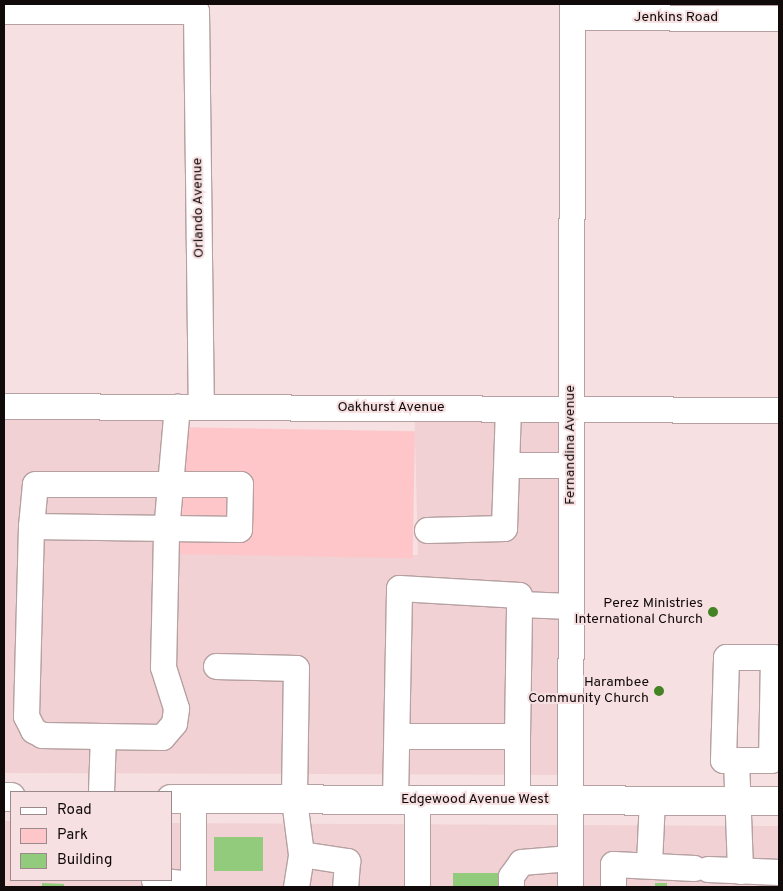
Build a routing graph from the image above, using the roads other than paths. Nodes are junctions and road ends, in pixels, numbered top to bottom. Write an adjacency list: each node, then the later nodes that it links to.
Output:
1 (572, 10): 3 (street, Jenkins Road); 8 (street, Fernandina Avenue)
2 (4, 11): 6 (street, Orlando Avenue)
3 (779, 18)
4 (4, 406): 5 (street, Oakhurst Avenue)
5 (177, 406): 6 (street, Oakhurst Avenue); 12 (street)
6 (201, 406): 7 (street, Oakhurst Avenue)
7 (508, 409): 8 (street, Oakhurst Avenue); 10 (street)
8 (572, 409): 9 (street, Oakhurst Avenue); 11 (street, Fernandina Avenue)
9 (779, 410)
10 (509, 465): 11 (street); 14 (street)
11 (571, 465): 17 (street, Fernandina Avenue)
12 (170, 485): 13 (street); 15 (street); 15 (street)
13 (31, 526): 15 (street); 20 (street)
14 (428, 530)
15 (166, 531): 20 (street)
16 (519, 604): 17 (street); 21 (street); 22 (street)
17 (570, 606): 29 (street, Fernandina Avenue)
18 (776, 657): 23 (street); 23 (street)
19 (216, 666): 26 (street)
20 (103, 736): 24 (street)
21 (398, 736): 22 (street); 27 (street)
22 (517, 736): 28 (street)
23 (736, 760): 31 (street)
24 (100, 791)
25 (182, 799): 26 (main road, Edgewood Avenue West); 39 (street)
26 (294, 800): 27 (main road, Edgewood Avenue West); 33 (street)
27 (406, 800): 28 (main road, Edgewood Avenue West); 42 (street)
28 (517, 800): 29 (main road, Edgewood Avenue West)
29 (570, 800): 30 (main road, Edgewood Avenue West); 34 (street, Fernandina Avenue)
30 (652, 800): 31 (main road, Edgewood Avenue West); 35 (street)
31 (736, 801): 32 (main road, Edgewood Avenue West); 36 (street)
32 (779, 801)
33 (301, 854): 40 (street); 41 (street)
34 (570, 858): 43 (street); 44 (street, Fernandina Avenue)
35 (649, 863): 36 (street); 45 (street)
36 (740, 871): 37 (street)
37 (779, 872)
38 (168, 881): 39 (street)
39 (193, 886)
40 (296, 887)
41 (345, 887)
42 (418, 887)
43 (511, 887)
44 (570, 887)
45 (613, 887)

